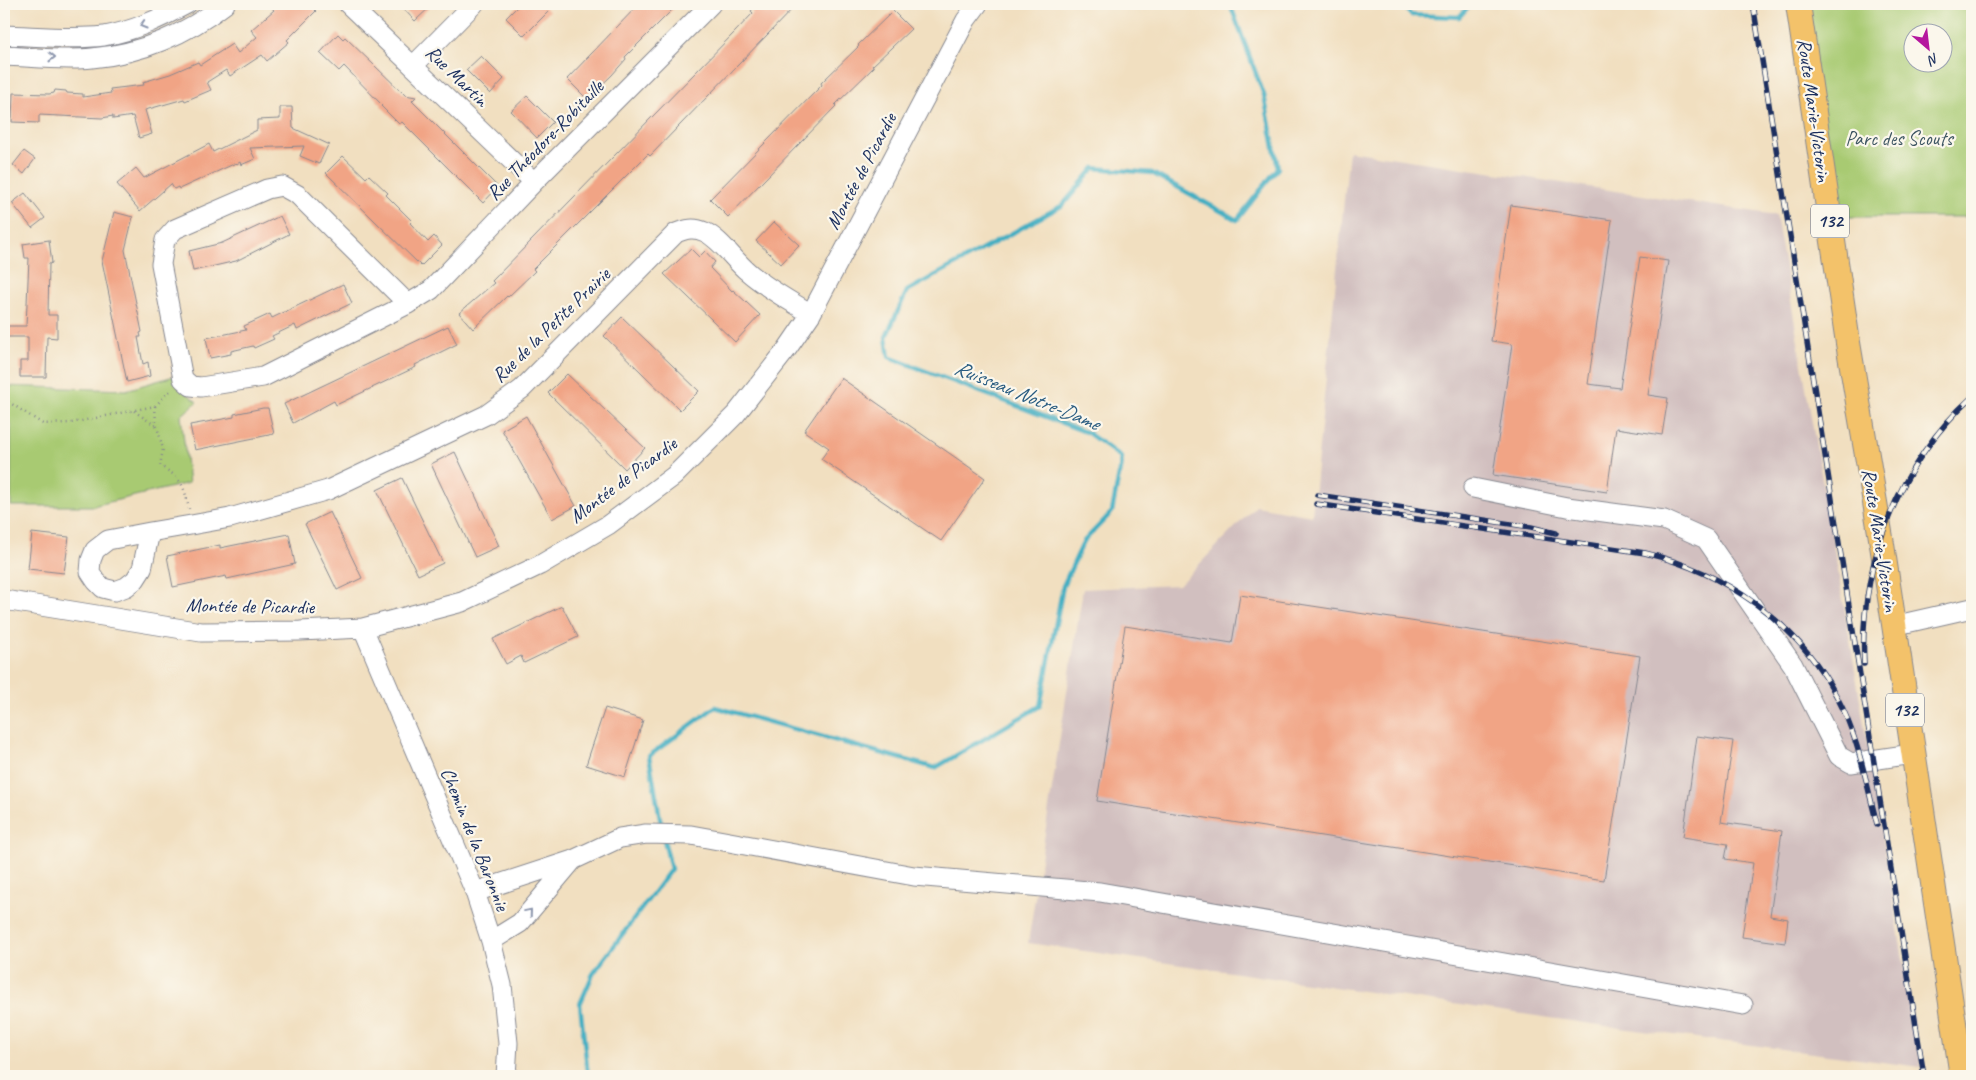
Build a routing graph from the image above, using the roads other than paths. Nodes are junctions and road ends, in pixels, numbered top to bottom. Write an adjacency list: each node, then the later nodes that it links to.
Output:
1 (187, 4): 8 (street, one-way to 8)
2 (225, 4): 9 (street, one-way to 2)
3 (348, 4): 10 (street, Rue Martin)
4 (474, 4): 10 (street)
5 (711, 4): 11 (street, Rue Théodore-Robitaille)
6 (978, 4): 13 (street, Montée de Picardie)
7 (1798, 4): 18 (main road, Route Marie-Victorin / 132)
8 (4, 35)
9 (4, 56)
10 (413, 66): 11 (street, Rue Martin)
11 (534, 182): 12 (street, Rue Théodore-Robitaille)
12 (408, 304): 12 (street, Rue Théodore-Robitaille)
13 (810, 314): 15 (street, Rue de la Petite Prairie); 19 (street, Montée de Picardie)
14 (1473, 488): 20 (street)
15 (150, 532)
16 (4, 600): 19 (street, Montée de Picardie)
17 (1972, 608): 18 (street)
18 (1893, 626): 20 (main road, Route Marie-Victorin / 132)
19 (363, 628): 22 (street, Chemin de la Baronnie)
20 (1912, 754): 26 (main road, Route Marie-Victorin / 132)
21 (573, 860): 22 (street); 23 (street, one-way to 21); 24 (street)
22 (475, 892): 23 (street, Chemin de la Baronnie)
23 (491, 941): 25 (street, Chemin de la Baronnie)
24 (1743, 1006)
25 (506, 1076)
26 (1962, 1076)

